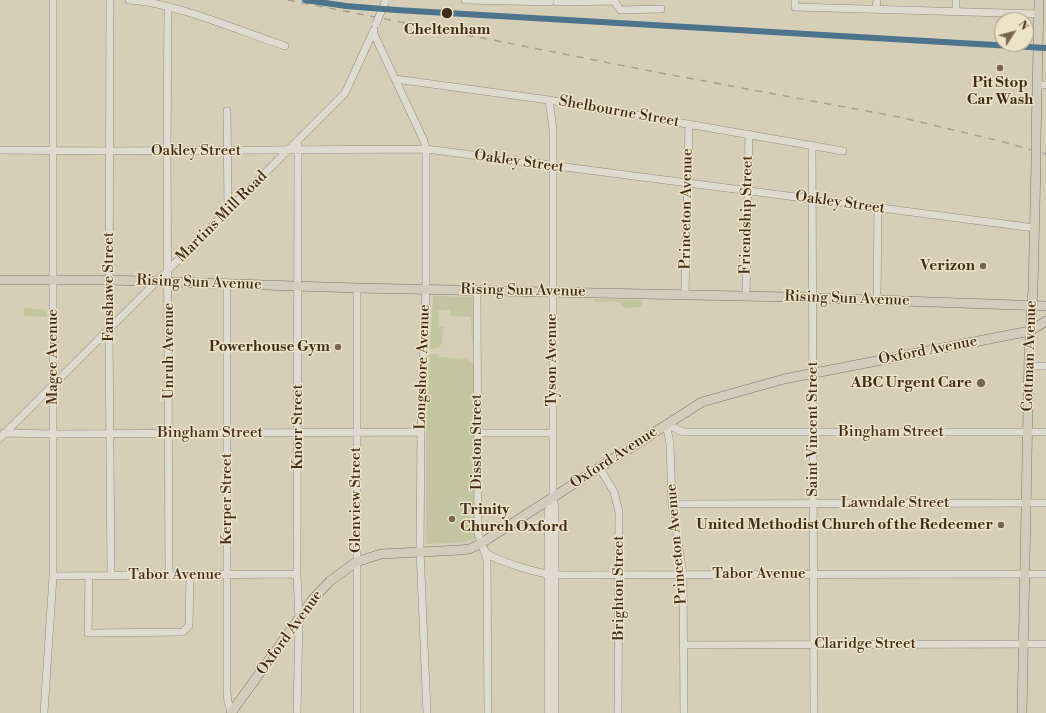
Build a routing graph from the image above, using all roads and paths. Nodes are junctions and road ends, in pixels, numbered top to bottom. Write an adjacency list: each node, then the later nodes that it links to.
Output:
1 (53, 0): 29 (street, Magee Avenue)
2 (110, 0): 33 (street, Fanshawe Street)
3 (129, 0): 12 (street)
4 (465, 0): 10 (street)
5 (614, 0): 10 (street); 13 (street)
6 (876, 0): 14 (street)
7 (956, 0): 15 (street)
8 (1039, 0): 16 (main road, Cottman Avenue)
9 (385, 1): 17 (street, Martins Mill Road, bridge)
10 (481, 1)
11 (795, 4): 14 (street)
12 (168, 8): 18 (street); 30 (street, Unruh Avenue)
13 (661, 9)
14 (876, 9): 15 (street)
15 (956, 11): 16 (street)
16 (1039, 14): 20 (main road, Cottman Avenue)
17 (373, 32): 19 (street, Longshore Avenue); 25 (street, Martins Mill Road)
18 (285, 46)
19 (395, 79): 21 (street, Shelbourne Street); 27 (street, Longshore Avenue)
20 (1042, 85): 42 (main road, Cottman Avenue, bridge)
21 (548, 100): 23 (street, Shelbourne Street); 36 (street, Tyson Avenue)
22 (227, 111): 34 (street)
23 (689, 124): 24 (street, Shelbourne Street); 37 (street, Princeton Avenue)
24 (749, 134): 26 (street, Shelbourne Street); 38 (street, Friendship Street)
25 (298, 141): 31 (street, Martins Mill Road); 32 (street, Knorr Street)
26 (812, 145): 35 (street, Shelbourne Street); 39 (street, Saint Vincent Street)
27 (426, 149): 32 (street, Oakley Street); 36 (street, Oakley Street); 52 (street, Longshore Avenue)
28 (0, 150): 29 (street, Oakley Street)
29 (52, 150): 33 (street, Oakley Street); 45 (street, Magee Avenue)
30 (167, 150): 33 (street, Oakley Street); 34 (street, Oakley Street); 43 (street, Unruh Avenue)
31 (289, 150): 32 (street, Oakley Street); 34 (street, Oakley Street); 41 (street, Martins Mill Road)
32 (297, 150): 50 (street, Knorr Street)
33 (109, 151): 46 (street, Fanshawe Street)
34 (227, 151): 41 (street)
35 (842, 152)
36 (553, 167): 37 (street, Oakley Street); 54 (street, Tyson Avenue)
37 (688, 183): 38 (street, Oakley Street); 55 (street, Princeton Avenue)
38 (747, 191): 39 (street, Oakley Street); 56 (street, Friendship Street)
39 (813, 199): 40 (street, Oakley Street); 57 (street, Saint Vincent Street)
40 (878, 208): 42 (street, Oakley Street); 58 (street)
41 (228, 211): 43 (street, Martins Mill Road)
42 (1035, 228): 59 (main road, Cottman Avenue)
43 (169, 269): 47 (street, Martins Mill Road); 48 (street, Unruh Avenue)
44 (0, 280): 45 (main road, Rising Sun Avenue)
45 (53, 280): 46 (main road, Rising Sun Avenue); 67 (street, Magee Avenue)
46 (110, 280): 47 (main road, Rising Sun Avenue); 62 (street, Fanshawe Street)
47 (156, 282): 48 (main road, Rising Sun Avenue); 62 (street, Martins Mill Road)
48 (169, 283): 49 (main road, Rising Sun Avenue); 74 (street, Unruh Avenue)
49 (227, 284): 50 (main road, Rising Sun Avenue); 75 (street, Kerper Street)
50 (298, 286): 51 (main road, Rising Sun Avenue); 76 (street, Knorr Street)
51 (357, 288): 52 (main road, Rising Sun Avenue); 77 (street, Glenview Street)
52 (426, 289): 53 (main road, Rising Sun Avenue); 69 (street, Longshore Avenue)
53 (477, 289): 54 (main road, Rising Sun Avenue); 78 (street, Disston Street)
54 (552, 291): 55 (main road, Rising Sun Avenue); 79 (street, Tyson Avenue)
55 (685, 294): 56 (main road, Rising Sun Avenue)
56 (746, 296): 57 (main road, Rising Sun Avenue)
57 (813, 297): 58 (main road, Rising Sun Avenue); 66 (street, Saint Vincent Street)
58 (876, 300): 59 (main road, Rising Sun Avenue)
59 (1032, 306): 60 (main road, Rising Sun Avenue); 63 (main road, Cottman Avenue)
60 (1046, 306)
61 (1046, 321): 63 (main road, Oxford Avenue)
62 (109, 330): 67 (street, Martins Mill Road); 81 (street, Fanshawe Street)
63 (1030, 331): 64 (main road, Cottman Avenue); 66 (main road, Oxford Avenue)
64 (1029, 366): 65 (street); 71 (main road, Cottman Avenue)
65 (1046, 366)
66 (813, 373): 68 (main road, Oxford Avenue); 70 (street, Saint Vincent Street)
67 (52, 385): 73 (street, Martins Mill Road); 80 (street, Magee Avenue)
68 (666, 424): 70 (street, Bingham Street); 83 (main road, Oxford Avenue); 87 (street, Princeton Avenue)
69 (421, 432): 77 (street, Bingham Street); 90 (street, Longshore Avenue)
70 (813, 432): 71 (street, Bingham Street); 88 (street, Saint Vincent Street)
71 (1027, 432): 72 (street, Bingham Street); 85 (main road, Cottman Avenue)
72 (1046, 432)
73 (3, 433): 80 (street, Bingham Street); 82 (street, Martins Mill Road)
74 (168, 433): 75 (street, Bingham Street); 81 (street, Bingham Street); 99 (street, Unruh Avenue)
75 (227, 433): 76 (street, Bingham Street); 100 (street, Kerper Street)
76 (298, 433): 77 (street, Bingham Street); 92 (street, Knorr Street)
77 (356, 433): 91 (street, Glenview Street)
78 (477, 433): 79 (street); 89 (street, Disston Street)
79 (552, 433): 84 (street, Tyson Avenue)
80 (53, 434): 81 (street, Bingham Street); 102 (street, Magee Avenue)
81 (109, 434): 98 (street, Fanshawe Street)
82 (0, 438)
83 (599, 467): 84 (main road, Oxford Avenue); 93 (street, Brighton Street)
84 (552, 500): 89 (main road, Oxford Avenue); 101 (street, Tyson Avenue)
85 (1026, 503): 86 (street, Lawndale Street); 88 (street, Lawndale Street); 96 (main road, Cottman Avenue)
86 (1046, 503)
87 (672, 504): 88 (street, Lawndale Street); 94 (street, Princeton Avenue)
88 (813, 504): 95 (street, Saint Vincent Street)
89 (480, 544): 90 (main road, Oxford Avenue); 101 (street, Tabor Avenue); 116 (street, Disston Street)
90 (420, 551): 91 (main road, Oxford Avenue); 115 (street, Longshore Avenue)
91 (356, 562): 105 (main road, Oxford Avenue); 114 (street, Glenview Street)
92 (297, 574): 100 (street, Tabor Avenue); 105 (street, Knorr Street)
93 (619, 574): 94 (street, Tabor Avenue); 101 (street, Tabor Avenue); 119 (street, Brighton Street)
94 (682, 574): 95 (street, Tabor Avenue); 110 (street, Princeton Avenue)
95 (814, 574): 96 (street, Tabor Avenue); 106 (street, Saint Vincent Street)
96 (1024, 574): 97 (street, Tabor Avenue); 107 (main road, Cottman Avenue)
97 (1046, 574)
98 (111, 575): 99 (street, Tabor Avenue); 103 (street, Tabor Avenue)
99 (169, 575): 104 (street, Tabor Avenue)
100 (227, 575): 104 (street, Tabor Avenue); 112 (street, Kerper Street)
101 (551, 575): 109 (street, Tyson Avenue)
102 (53, 576): 103 (street, Tabor Avenue); 111 (street, Magee Avenue)
103 (89, 576): 104 (street)
104 (190, 576)
105 (299, 621): 112 (main road, Oxford Avenue); 113 (street, Knorr Street)
106 (814, 644): 107 (street, Claridge Street); 110 (street, Claridge Street); 121 (street, Saint Vincent Street)
107 (1023, 644): 108 (street, Claridge Street); 122 (main road, Cottman Avenue)
108 (1046, 644)
109 (551, 645): 117 (street, Tyson Avenue); 118 (street, Tyson Avenue)
110 (683, 645): 120 (street, Princeton Avenue)
111 (44, 713)
112 (233, 713)
113 (297, 713)
114 (357, 713)
115 (427, 713)
116 (488, 713)
117 (548, 713)
118 (554, 713)
119 (618, 713)
120 (684, 713)
121 (814, 713)
122 (1022, 713)

